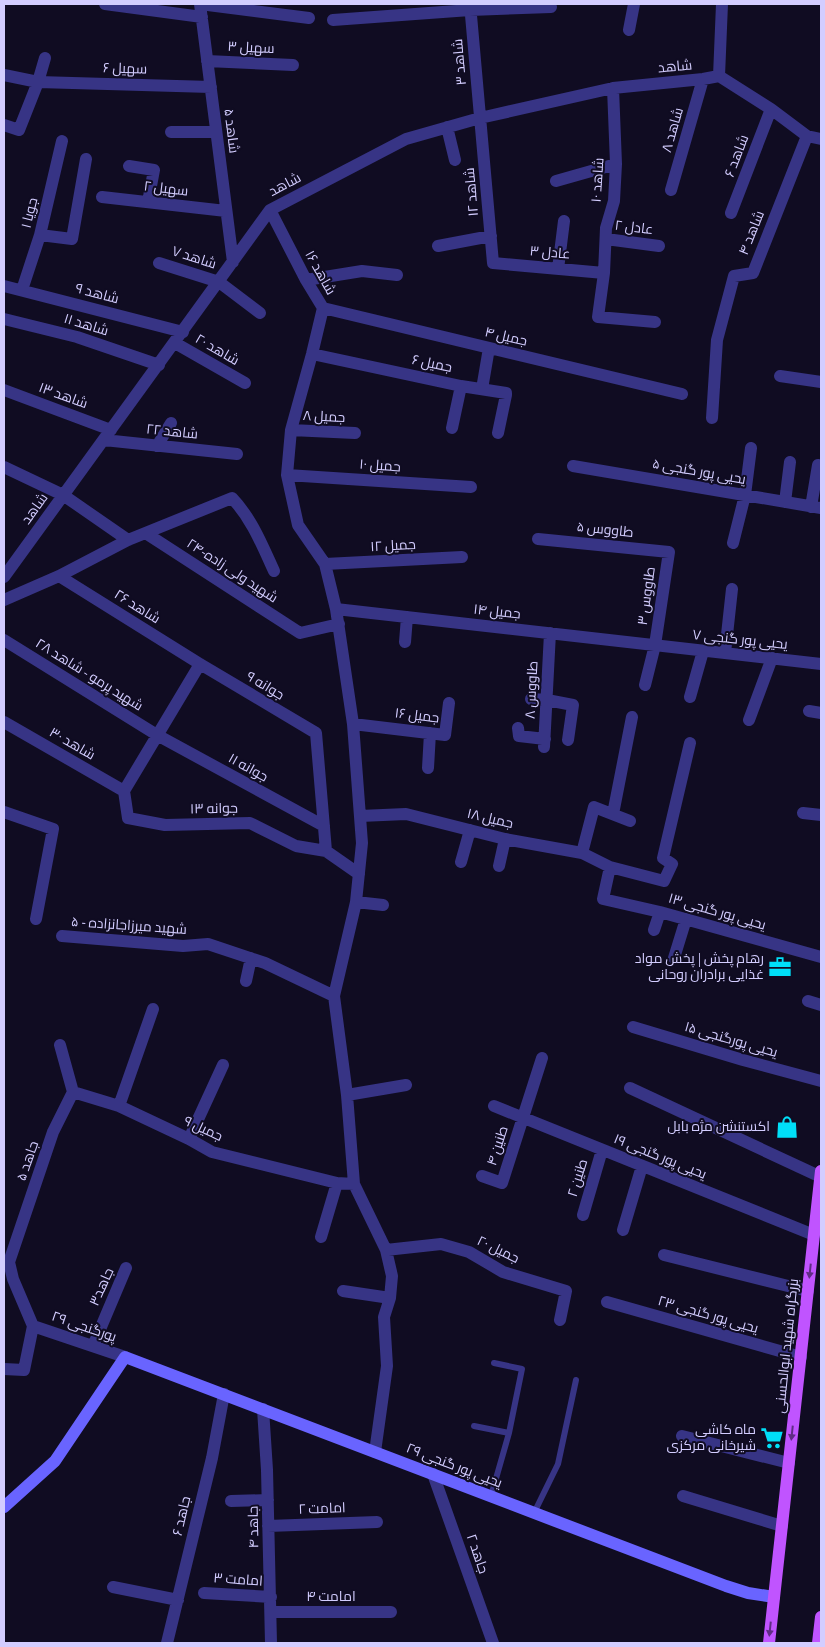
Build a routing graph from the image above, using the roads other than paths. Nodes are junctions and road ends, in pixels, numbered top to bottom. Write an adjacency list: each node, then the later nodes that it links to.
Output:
1 (105, 4): 7 (street)
2 (200, 4): 7 (street, شاهد ۵); 8 (street)
3 (634, 4): 10 (street)
4 (722, 4): 15 (street)
5 (470, 7): 6 (street); 9 (street); 21 (street, شاهد ۳)
6 (551, 7)
7 (202, 17): 12 (street, شاهد ۵)
8 (309, 18)
9 (333, 20)
10 (629, 30)
11 (45, 58): 17 (street)
12 (207, 61): 13 (street, سهیل ۳); 18 (street, شاهد ۵)
13 (292, 65)
14 (4, 75): 17 (street, سهیل ۶)
15 (718, 76): 16 (street, شاهد); 20 (street)
16 (703, 79): 19 (street, شاهد); 34 (street, شاهد ۸)
17 (38, 82): 18 (street, سهیل ۶); 22 (street)
18 (210, 87): 25 (street, شاهد ۵)
19 (613, 88): 21 (street, شاهد); 31 (street, شاهد ۱۰)
20 (771, 109): 26 (street); 39 (street, شاهد ۶)
21 (480, 118): 23 (street, شاهد); 42 (street, شاهد ۱۲)
22 (4, 125)
23 (447, 127): 30 (street); 37 (street, شاهد)
24 (171, 132): 25 (street)
25 (216, 132): 38 (street, شاهد ۵)
26 (807, 136): 27 (street); 72 (street, شاهد ۴)
27 (821, 139)
28 (62, 141): 41 (street, جویا ۱)
29 (86, 160): 41 (street)
30 (455, 160)
31 (616, 164): 33 (street); 43 (street, شاهد ۱۰)
32 (129, 166): 36 (street)
33 (556, 181)
34 (671, 190)
35 (102, 197): 36 (street, سهیل ۲)
36 (148, 202): 38 (street, سهیل ۲)
37 (270, 210): 46 (street, شاهد); 52 (street, شاهد ۱۶)
38 (226, 211): 46 (street, شاهد ۵)
39 (731, 213)
40 (564, 221): 49 (street)
41 (40, 235): 55 (street, جویا ۱)
42 (491, 236): 44 (street); 48 (street, شاهد ۱۲)
43 (606, 239): 45 (street, عادل ۲); 50 (street, شاهد ۱۰)
44 (438, 246)
45 (659, 246)
46 (233, 262): 53 (street, شاهد)
47 (159, 263): 53 (street, شاهد ۷)
48 (494, 263): 49 (street, عادل ۳)
49 (558, 269): 50 (street, عادل ۳)
50 (604, 274): 59 (street, شاهد ۱۰)
51 (398, 275): 52 (street)
52 (306, 280): 56 (street, شاهد ۱۶)
53 (219, 282): 57 (street, شاهد ۷); 60 (street, شاهد)
54 (4, 286): 55 (street, شاهد ۹)
55 (22, 290): 60 (street, شاهد ۹)
56 (323, 308): 62 (street, جمیل ۴); 63 (street, شاهد ۱۶)
57 (260, 313)
58 (4, 319): 64 (street, شاهد ۱۱)
59 (655, 322)
60 (183, 332): 61 (street, شاهد)
61 (175, 343): 64 (street, شاهد); 67 (street, شاهد ۲۰)
62 (489, 348): 70 (street); 71 (street, جمیل ۴)
63 (312, 354): 68 (street, جمیل ۶); 75 (street, شاهد ۱۶)
64 (159, 365): 78 (street, شاهد)
65 (780, 376): 66 (street)
66 (821, 382)
67 (245, 383)
68 (461, 386): 70 (street, جمیل ۶); 74 (street)
69 (4, 390): 78 (street, شاهد ۱۳)
70 (482, 390): 77 (street, جمیل ۶)
71 (682, 394)
72 (712, 418)
73 (171, 423): 79 (street)
74 (452, 428)
75 (291, 430): 76 (street, جمیل ۸); 86 (street, شاهد ۱۶)
76 (355, 433)
77 (498, 433)
78 (108, 435): 79 (street, شاهد ۲۲); 88 (street, شاهد)
79 (157, 446): 81 (street, شاهد ۲۲)
80 (751, 448): 89 (street)
81 (237, 454)
82 (790, 462): 90 (street)
83 (818, 465): 91 (street)
84 (573, 466): 89 (street, یحیی پور گنجی ۵)
85 (4, 467): 88 (street)
86 (288, 475): 87 (street, جمیل ۱۰); 98 (street, شاهد ۱۶)
87 (471, 487)
88 (63, 495): 94 (street); 101 (street, شاهد)
89 (745, 495): 90 (street, یحیی پور گنجی ۵); 95 (street)
90 (784, 502): 91 (street, یحیی پور گنجی ۵)
91 (816, 508)
92 (147, 534): 94 (street); 99 (street); 106 (street, شهید ولی زاده-۲۴)
93 (538, 539): 96 (street, طاووس ۵)
94 (128, 540): 100 (street)
95 (733, 544)
96 (669, 552): 110 (street, طاووس ۳)
97 (462, 557): 98 (street, جمیل ۱۲)
98 (325, 564): 104 (street)
99 (274, 571)
100 (59, 576): 103 (street); 114 (street, شاهد ۲۶)
101 (4, 577)
102 (732, 589): 112 (street)
103 (4, 600)
104 (336, 610): 105 (street, جمیل ۱۴); 106 (street)
105 (407, 618): 107 (street, جمیل ۱۴); 109 (street)
106 (338, 624): 124 (street)
107 (550, 633): 110 (street, جمیل ۱۴); 119 (street, طاووس ۸)
108 (4, 640): 127 (street, شهید پرمو - شاهد ۲۸)
109 (405, 642)
110 (655, 645): 111 (street, یحیی پور گنجی ۷); 116 (street, طاووس ۳)
111 (704, 651): 112 (street, یحیی پور گنجی ۷); 117 (street)
112 (725, 653): 113 (street, یحیی پور گنجی ۷)
113 (772, 658): 115 (street, یحیی پور گنجی ۷); 122 (street)
114 (200, 664): 127 (street); 138 (street, جوانه ۹)
115 (821, 664)
116 (645, 685)
117 (690, 697)
118 (531, 698): 119 (street)
119 (547, 700): 125 (street, طاووس ۸); 128 (street)
120 (449, 703): 126 (street, جمیل ۱۶)
121 (632, 718): 134 (street)
122 (750, 720)
123 (4, 722): 131 (street, شاهد ۳۰)
124 (353, 724): 126 (street, جمیل ۱۶); 136 (street)
125 (518, 728)
126 (430, 733): 130 (street)
127 (158, 735): 131 (street); 138 (street, جوانه ۱۱)
128 (568, 740)
129 (690, 743): 145 (street, جمیل ۱۸)
130 (428, 768)
131 (124, 791): 141 (street, جوانه ۱۳)
132 (4, 812): 150 (street)
133 (803, 813): 135 (street)
134 (612, 814): 137 (street); 142 (street)
135 (821, 815)
136 (360, 816): 139 (street, جمیل ۱۸); 146 (street)
137 (630, 821)
138 (324, 826): 141 (street)
139 (470, 830): 140 (street, جمیل ۱۸); 143 (street)
140 (505, 839): 142 (street, جمیل ۱۸); 144 (street)
141 (326, 851): 146 (street)
142 (582, 853): 145 (street, جمیل ۱۸)
143 (461, 862)
144 (499, 866)
145 (610, 868): 149 (street, یحیی پور گنجی ۱۳)
146 (359, 874): 147 (street)
147 (356, 902): 148 (street); 158 (street)
148 (383, 905)
149 (660, 912): 151 (street, یحیی پور گنجی ۱۳); 152 (street)
150 (36, 919)
151 (686, 919): 154 (street, یحیی پور گنجی ۱۳); 156 (street)
152 (654, 930)
153 (62, 936): 155 (street, شهید میرزاجانزاده - ۵)
154 (821, 957)
155 (251, 958): 157 (street); 158 (street, شهید میرزاجانزاده - ۵)
156 (674, 958)
157 (246, 981)
158 (334, 996): 170 (street)
159 (808, 1001): 160 (street)
160 (821, 1005)
161 (153, 1009): 171 (street)
162 (633, 1027): 166 (street, یحیی پورگنجی ۱۵)
163 (60, 1046): 169 (street)
164 (542, 1058): 173 (street, طنین ۴)
165 (223, 1065): 174 (street)
166 (821, 1082)
167 (406, 1085): 170 (street)
168 (630, 1088): 177 (street)
169 (74, 1092): 171 (street, جمیل ۹); 187 (street, جاهد ۵)
170 (347, 1095): 180 (street)
171 (119, 1106): 174 (street, جمیل ۹)
172 (494, 1106): 173 (street, یحیی پور گنجی ۱۹)
173 (523, 1118): 175 (street, یحیی پور گنجی ۱۹); 178 (street, طنین ۴)
174 (189, 1139): 179 (street, جمیل ۹)
175 (602, 1150): 176 (street, یحیی پور گنجی ۱۹); 181 (street, طنین ۲)
176 (642, 1166): 182 (street); 183 (street, یحیی پور گنجی ۱۹)
177 (821, 1174): 183 (main road, بزرگراه شهید ابوالحسنی)
178 (482, 1176)
179 (337, 1183): 180 (street, جمیل ۹); 184 (street)
180 (354, 1184): 185 (street)
181 (582, 1214)
182 (623, 1230)
183 (814, 1235): 191 (main road, بزرگراه شهید ابوالحسنی, one-way to 191)
184 (321, 1237)
185 (386, 1250): 192 (street); 194 (street, جمیل ۲۰)
186 (664, 1255): 191 (street)
187 (6, 1260): 189 (street, جاهد ۵)
188 (126, 1268): 196 (street, جاهد۳)
189 (8, 1280): 195 (street, جاهد ۵)
190 (343, 1290): 192 (street)
191 (808, 1291): 198 (main road, بزرگراه شهید ابوالحسنی)
192 (390, 1298): 207 (street)
193 (607, 1302): 198 (street, یحیی پور گنجی ۲۳)
194 (560, 1320)
195 (33, 1326): 196 (street, پورگنجی ۲۹); 200 (street)
196 (93, 1346): 197 (street, پورگنجی ۲۹)
197 (125, 1357): 202 (main road, یحیی پور گنجی ۲۹); 214 (main road)
198 (800, 1357): 208 (main road, بزرگراه شهید ابوالحسنی, one-way to 208)
199 (494, 1363): 205 (lane)
200 (4, 1369)
201 (576, 1380): 215 (lane)
202 (224, 1394): 203 (main road, یحیی پور گنجی ۲۹); 223 (street, جاهد ۶)
203 (263, 1410): 207 (main road, یحیی پور گنجی ۲۹); 212 (street, جاهد ۴)
204 (474, 1426): 205 (lane)
205 (509, 1433): 210 (lane)
206 (682, 1436): 208 (street)
207 (376, 1452): 209 (main road, یحیی پور گنجی ۲۹)
208 (789, 1463): 218 (main road, بزرگراه شهید ابوالحسنی)
209 (434, 1474): 210 (main road, یحیی پور گنجی ۲۹); 229 (street, جاهد ۲)
210 (491, 1496): 215 (main road, یحیی پور گنجی ۲۹)
211 (683, 1496): 218 (street)
212 (268, 1500): 213 (street); 217 (street, جاهد ۴)
213 (231, 1501)
214 (4, 1508)
215 (534, 1513): 221 (main road, یحیی پور گنجی ۲۹)
216 (377, 1522): 217 (street, امامت ۲)
217 (268, 1526): 222 (street, جاهد ۴)
218 (782, 1526): 221 (main road, بزرگراه شهید ابوالحسنی)
219 (112, 1587): 223 (street)
220 (204, 1592): 222 (street, امامت ۳)
221 (774, 1596): 230 (main road, بزرگراه شهید ابوالحسنی, one-way to 230)
222 (271, 1597): 224 (street, جاهد ۴)
223 (178, 1600): 227 (street, جاهد ۶)
224 (271, 1612): 225 (street, امامت ۴); 228 (street, جاهد ۴)
225 (391, 1612)
226 (821, 1617): 231 (main road)
227 (167, 1643)
228 (272, 1643)
229 (493, 1643)
230 (769, 1643)
231 (818, 1643)

